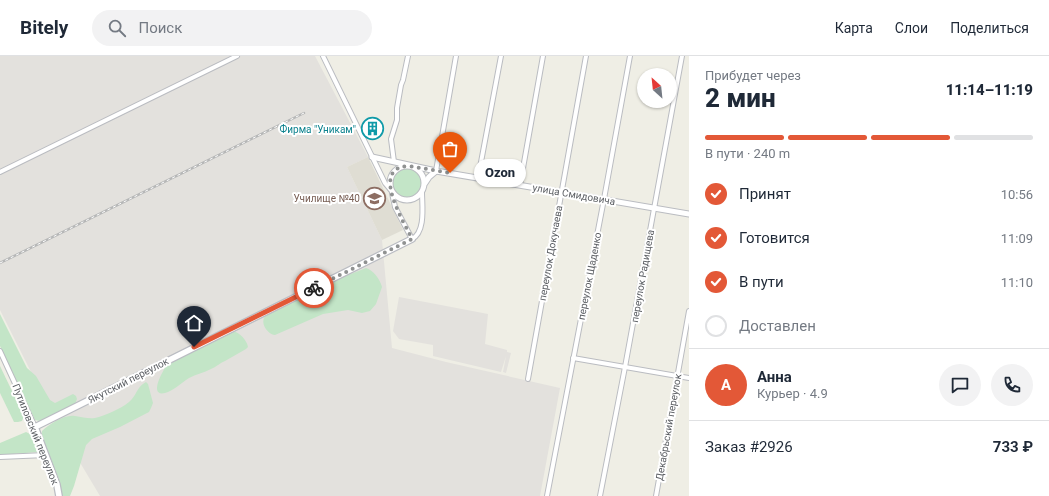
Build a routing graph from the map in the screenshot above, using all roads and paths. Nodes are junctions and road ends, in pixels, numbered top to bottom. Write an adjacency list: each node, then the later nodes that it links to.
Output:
1 (236, 56): 14 (street)
2 (322, 56): 10 (street)
3 (408, 56): 11 (street)
4 (456, 56): 13 (street)
5 (501, 56): 15 (street)
6 (543, 56): 17 (street)
7 (586, 56): 20 (street, переулок Докучаева)
8 (630, 56): 21 (street, переулок Щаденко)
9 (682, 56): 22 (street, переулок Радищева)
10 (372, 157): 11 (street, улица Смидовича); 18 (street)
11 (394, 162): 12 (street, улица Смидовича)
12 (409, 166): 13 (street, улица Смидовича); 16 (street); 18 (street)
13 (436, 171): 15 (street, улица Смидовича); 16 (street)
14 (0, 172)
15 (478, 178): 17 (street, улица Смидовича)
16 (424, 184): 19 (street)
17 (520, 185): 20 (street, улица Смидовича)
18 (392, 191): 19 (street); 24 (street)
19 (422, 192): 24 (street)
20 (561, 192): 21 (street, улица Смидовича); 31 (street, переулок Докучаева)
21 (604, 199): 22 (street, улица Смидовича); 27 (street, переулок Щаденко)
22 (654, 208): 23 (street, улица Смидовича); 28 (street, переулок Радищева)
23 (689, 214)
24 (412, 239): 32 (main road, Якутский переулок)
25 (689, 311): 29 (street, Декабрьский переулок)
26 (0, 351): 32 (street, Путиловский переулок)
27 (573, 358): 28 (street); 36 (street, переулок Щаденко)
28 (625, 367): 29 (street); 37 (street, переулок Радищева)
29 (678, 376): 30 (street); 38 (street, Декабрьский переулок)
30 (689, 378)
31 (528, 379)
32 (34, 427): 33 (main road, Путиловский переулок)
33 (46, 455): 34 (street); 35 (main road, Путиловский переулок)
34 (0, 457)
35 (59, 496)
36 (546, 496)
37 (600, 496)
38 (656, 496)

